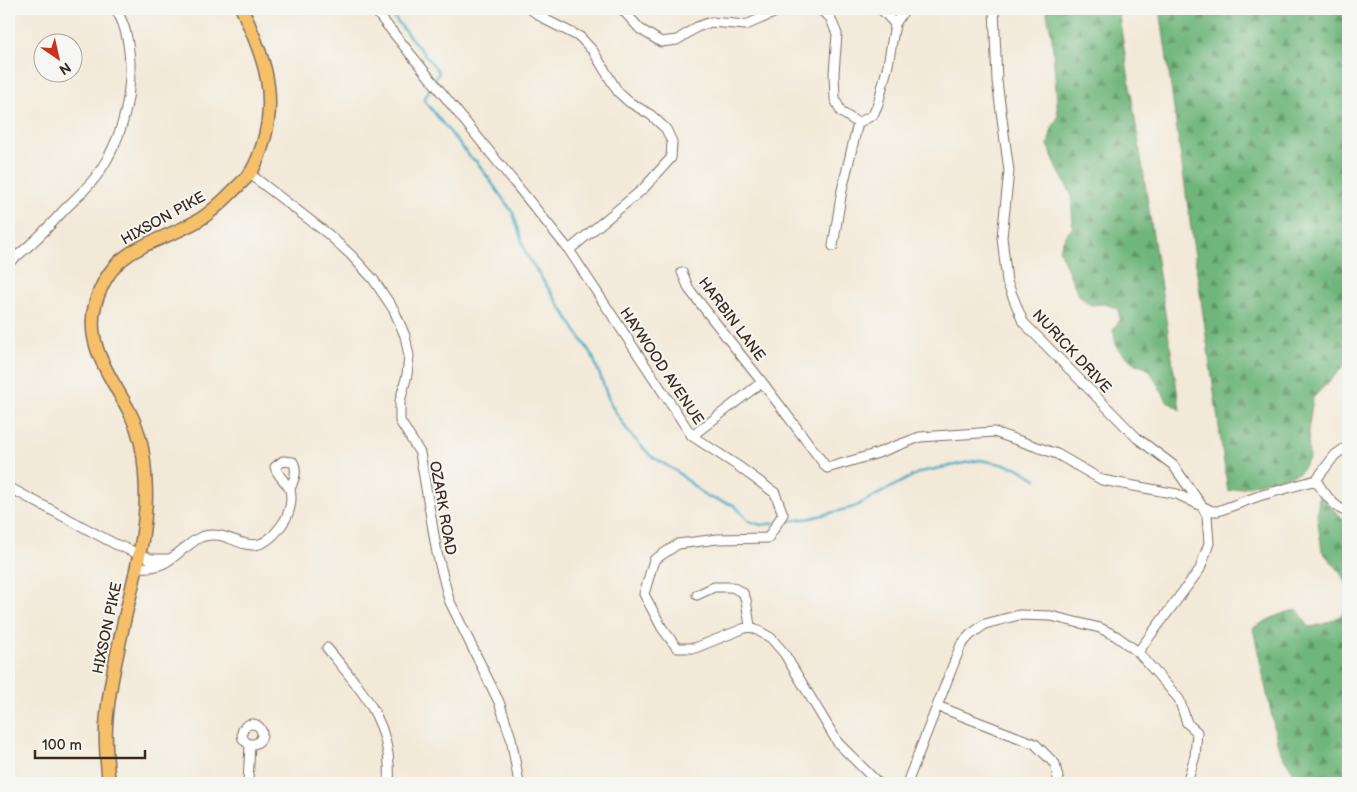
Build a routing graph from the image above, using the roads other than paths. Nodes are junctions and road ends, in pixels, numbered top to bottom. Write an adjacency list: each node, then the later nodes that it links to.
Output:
1 (115, 9): 16 (street)
2 (242, 9): 13 (main road, HIXSON PIKE)
3 (374, 9): 15 (street, HAYWOOD AVENUE)
4 (530, 9): 15 (street)
5 (622, 9): 6 (street)
6 (783, 9)
7 (819, 9): 12 (street)
8 (881, 9): 11 (street)
9 (906, 9): 11 (street)
10 (994, 9): 24 (street, NURICK DRIVE)
11 (895, 24): 12 (street)
12 (858, 123): 14 (street)
13 (250, 174): 26 (main road, HIXSON PIKE); 38 (street, OZARK ROAD)
14 (832, 246)
15 (569, 250): 19 (street, HAYWOOD AVENUE)
16 (9, 262)
17 (682, 272): 18 (street, HARBIN LANE)
18 (762, 382): 19 (street); 24 (street, HARBIN LANE)
19 (692, 436): 30 (street, HAYWOOD AVENUE)
20 (1348, 446): 21 (street)
21 (1316, 480): 24 (street); 25 (street)
22 (290, 489): 27 (street)
23 (9, 490): 26 (street)
24 (1202, 506): 32 (street, NURICK DRIVE)
25 (1348, 512)
26 (140, 554): 27 (street); 28 (main road, HIXSON PIKE)
27 (169, 559): 28 (street)
28 (138, 567): 35 (main road, HIXSON PIKE)
29 (697, 595): 30 (street)
30 (750, 626): 39 (street)
31 (326, 648): 37 (street)
32 (1138, 652): 33 (street); 42 (street)
33 (937, 706): 40 (street); 41 (street)
34 (250, 744): 36 (street)
35 (109, 783)
36 (248, 783)
37 (389, 783)
38 (519, 783)
39 (878, 783)
40 (907, 783)
41 (1060, 783)
42 (1187, 783)

